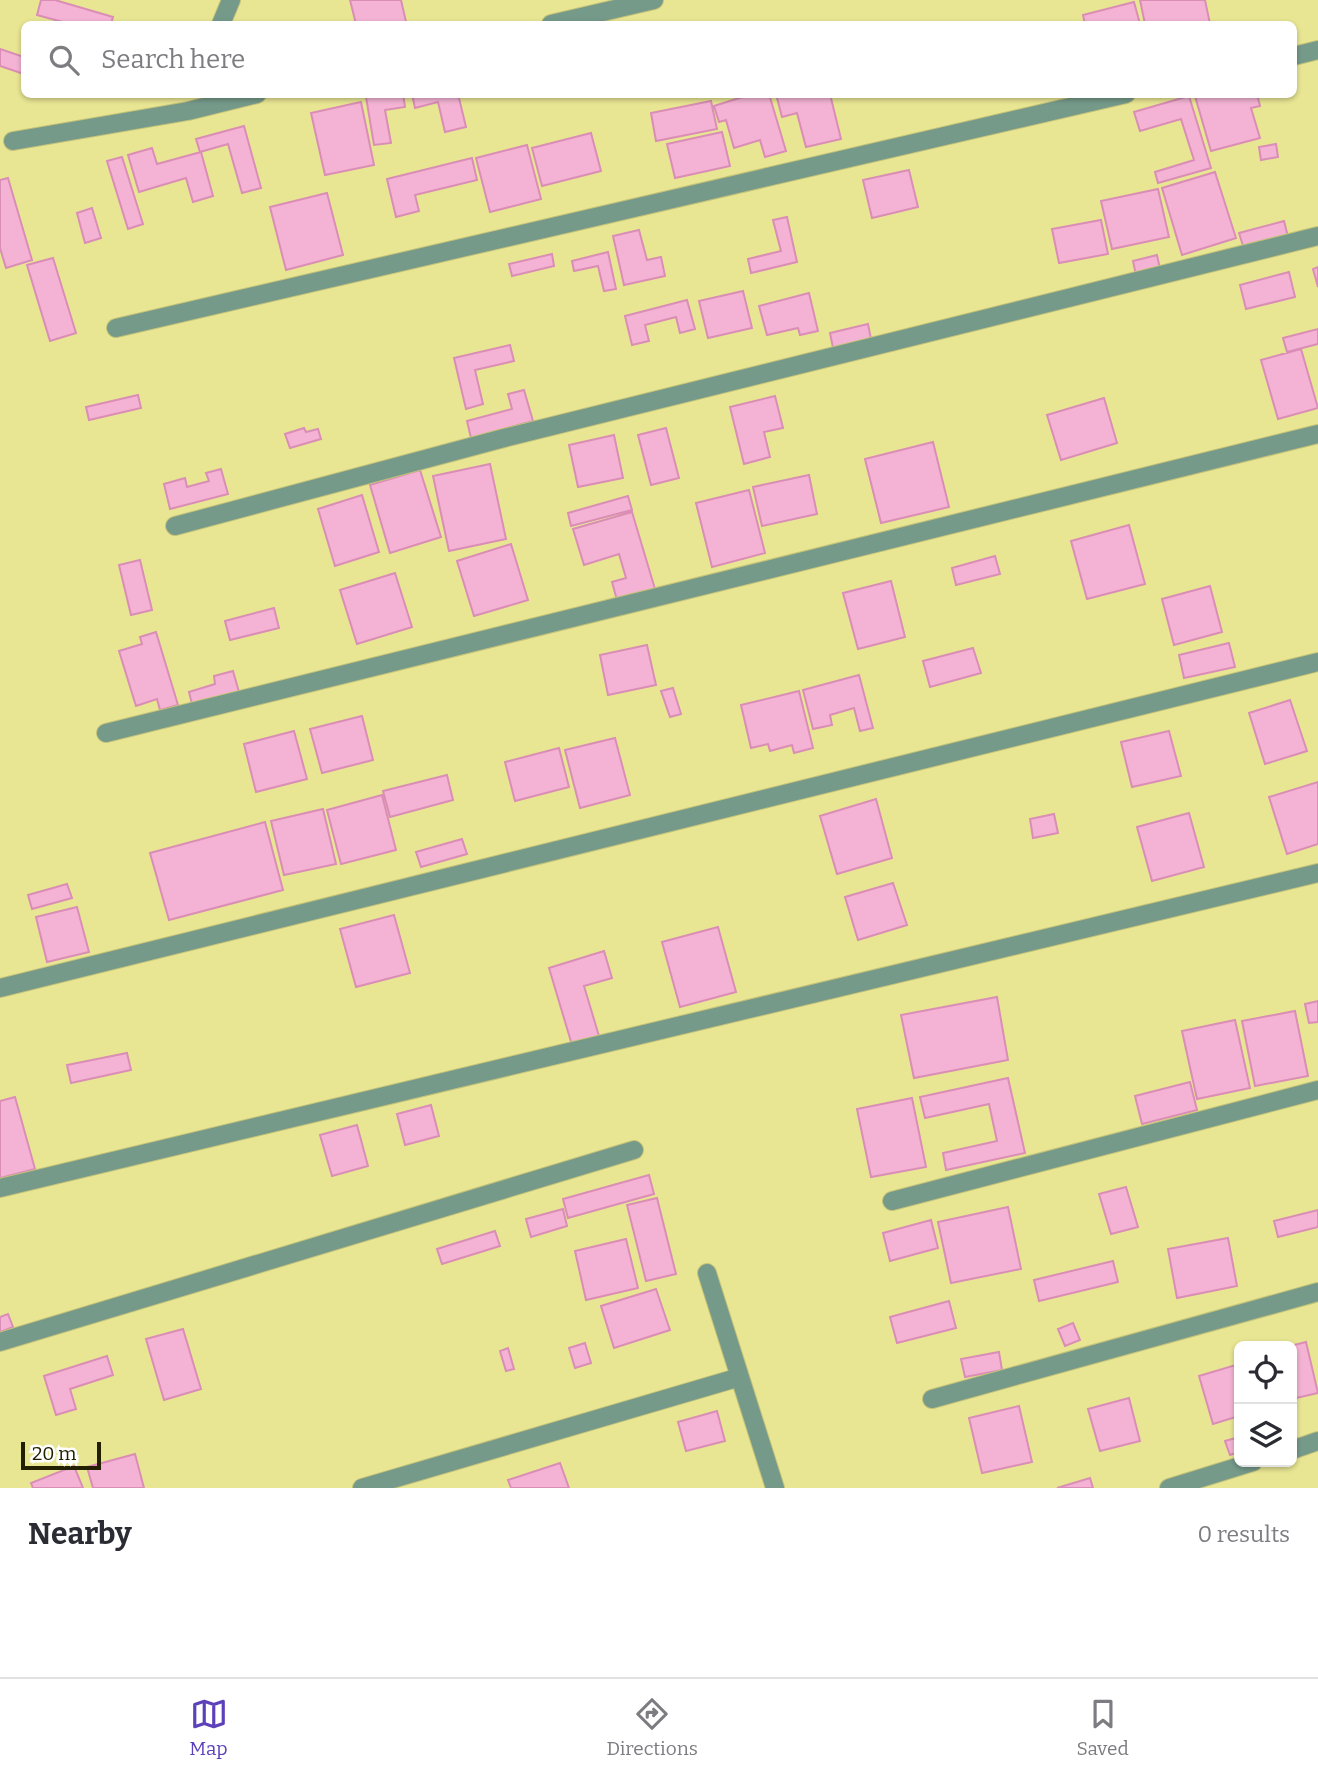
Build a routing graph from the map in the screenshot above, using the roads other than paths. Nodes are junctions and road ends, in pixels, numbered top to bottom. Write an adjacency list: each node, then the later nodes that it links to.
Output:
1 (231, 0): 3 (street)
2 (654, 0): 4 (street)
3 (222, 21)
4 (564, 21)
5 (1318, 50): 6 (street)
6 (1297, 55)
7 (228, 98): 9 (street)
8 (1109, 98): 12 (street)
9 (191, 103): 10 (street)
10 (13, 141)
11 (1318, 236): 14 (street)
12 (116, 328)
13 (1318, 434): 16 (street)
14 (175, 526)
15 (1318, 662): 18 (street)
16 (106, 733)
17 (1318, 873): 21 (street)
18 (0, 988)
19 (1318, 1090): 22 (street)
20 (635, 1150): 25 (street)
21 (0, 1188)
22 (892, 1201)
23 (707, 1273): 26 (street)
24 (1318, 1292): 27 (street)
25 (0, 1342)
26 (740, 1377): 31 (street); 32 (street)
27 (932, 1399)
28 (1318, 1441): 29 (street)
29 (1297, 1448)
30 (1237, 1467): 33 (street)
31 (362, 1488)
32 (775, 1488)
33 (1170, 1488)

